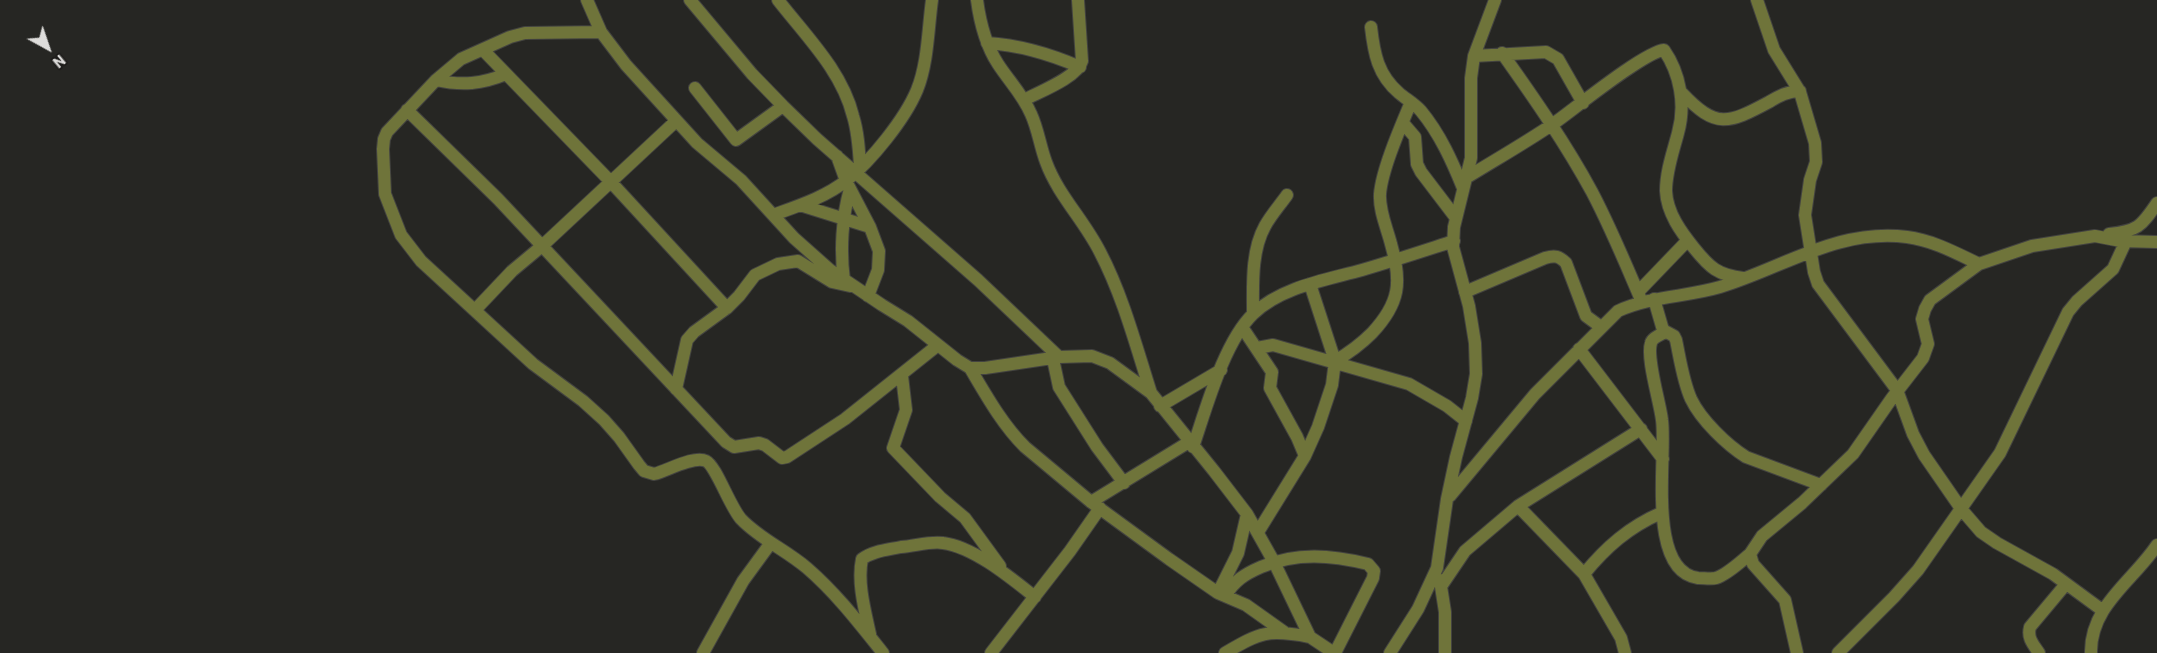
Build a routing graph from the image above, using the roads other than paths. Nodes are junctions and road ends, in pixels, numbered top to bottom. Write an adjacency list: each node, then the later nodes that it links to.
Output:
1 (587, 0): 10 (street)
2 (690, 0): 24 (street)
3 (778, 0): 30 (street)
4 (932, 0): 30 (street)
5 (977, 0): 11 (street)
6 (1078, 0): 15 (street)
7 (1495, 0): 14 (street)
8 (1756, 0): 19 (street)
9 (1371, 27): 22 (street)
10 (601, 32): 12 (street); 26 (street)
11 (987, 43): 15 (street); 21 (street)
12 (483, 50): 16 (street); 17 (street)
13 (1502, 53): 14 (street); 23 (street); 28 (street)
14 (1474, 56): 32 (street)
15 (1080, 67): 21 (street)
16 (506, 74): 17 (street); 31 (street)
17 (436, 80): 25 (street)
18 (695, 88): 24 (street)
19 (1800, 91): 20 (street); 47 (street)
20 (1682, 93): 23 (street); 42 (street)
21 (1024, 100): 72 (street)
22 (1411, 102): 27 (street); 32 (street)
23 (1582, 103): 28 (street)
24 (783, 106): 29 (street)
25 (407, 111): 46 (street); 57 (street)
26 (676, 121): 31 (street); 37 (street)
27 (1403, 123): 38 (street); 48 (street)
28 (1551, 125): 32 (street); 55 (street)
29 (837, 155): 30 (street); 33 (street)
30 (858, 169): 33 (street); 65 (street)
31 (610, 181): 46 (street); 56 (street)
32 (1465, 183): 38 (street)
33 (848, 185): 36 (street); 39 (street); 40 (street)
34 (1287, 195): 58 (street)
35 (2157, 203): 41 (street)
36 (801, 205): 37 (street); 39 (street)
37 (773, 215): 51 (street)
38 (1456, 218): 43 (street)
39 (845, 219): 40 (street); 51 (street)
40 (870, 227): 54 (street)
41 (2096, 236): 44 (street); 49 (street)
42 (1688, 240): 50 (street); 55 (street)
43 (1454, 241): 48 (street); 53 (street)
44 (2126, 241): 45 (street); 84 (street)
45 (2157, 242)
46 (542, 246): 57 (street); 70 (street)
47 (1812, 250): 49 (street); 50 (street); 71 (street)
48 (1395, 260): 52 (street); 66 (street)
49 (1979, 264): 71 (street)
50 (1744, 278): 55 (street)
51 (849, 283): 54 (street); 56 (street)
52 (1310, 284): 58 (street); 66 (street)
53 (1465, 292): 60 (street); 74 (street)
54 (868, 296): 62 (street)
55 (1645, 297): 60 (street); 61 (street)
56 (727, 308): 70 (street)
57 (476, 309): 88 (street)
58 (1253, 313): 59 (street)
59 (1242, 327): 63 (street); 68 (street)
60 (1601, 327): 64 (street)
61 (1665, 332): 78 (street); 80 (street)
62 (938, 345): 67 (street); 69 (street)
63 (1257, 348): 66 (street); 77 (street)
64 (1578, 349): 75 (street); 81 (street)
65 (1056, 358): 67 (street); 72 (street); 79 (street)
66 (1335, 362): 74 (street); 77 (street)
67 (970, 368): 82 (street)
68 (1221, 370): 73 (street); 76 (street)
69 (902, 375): 70 (street); 93 (street)
70 (676, 389)
71 (1898, 390): 80 (street); 84 (street)
72 (1151, 393): 73 (street)
73 (1160, 406): 76 (street)
74 (1466, 422): 81 (street)
75 (1641, 429): 78 (street); 83 (street)
76 (1191, 444): 79 (street); 86 (street)
77 (1305, 456): 87 (street)
78 (1663, 459): 85 (street)
79 (1124, 483): 82 (street)
80 (1821, 486): 90 (street)
81 (1447, 499): 92 (street)
82 (1096, 505): 97 (street); 98 (street)
83 (1518, 506): 94 (street); 96 (street)
84 (1962, 510): 95 (street); 112 (street)
85 (1661, 513): 90 (street); 94 (street)
86 (1247, 514): 87 (street); 97 (street)
87 (1258, 532): 91 (street)
88 (770, 544): 102 (street); 103 (street)
89 (2157, 545): 99 (street)
90 (1750, 554): 111 (street)
91 (1274, 562): 97 (street); 101 (street); 107 (street)
92 (1437, 568): 96 (street); 108 (street)
93 (1006, 574): 98 (street); 102 (street)
94 (1584, 574): 110 (street)
95 (2066, 584): 99 (street); 113 (street)
96 (1442, 585): 109 (street)
97 (1222, 594): 100 (street)
98 (1035, 597): 105 (street)
99 (2102, 610): 114 (street)
100 (1284, 632): 101 (street); 106 (street)
101 (1310, 637): 107 (street)
102 (871, 638): 104 (street)
103 (703, 653)
104 (883, 653)
105 (991, 653)
106 (1225, 653)
107 (1334, 653)
108 (1390, 653)
109 (1445, 653)
110 (1625, 653)
111 (1797, 653)
112 (1839, 653)
113 (2038, 653)
114 (2091, 653)

